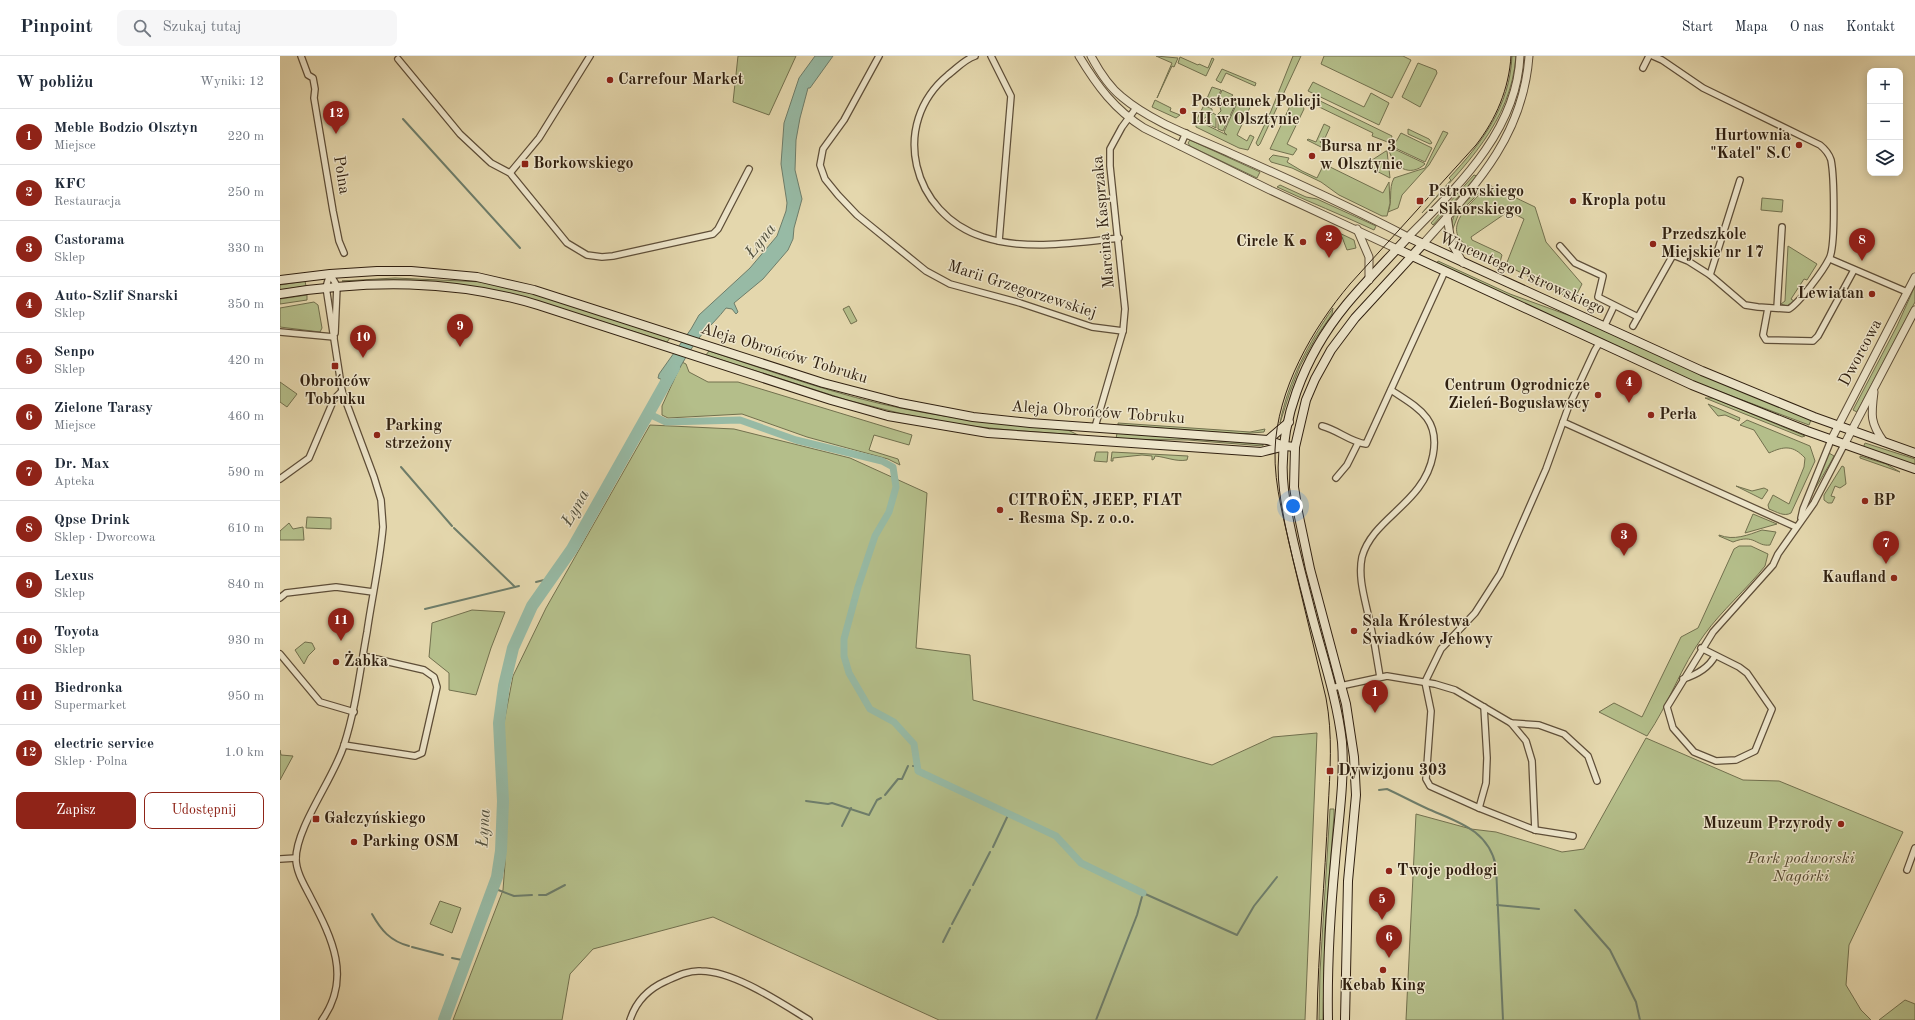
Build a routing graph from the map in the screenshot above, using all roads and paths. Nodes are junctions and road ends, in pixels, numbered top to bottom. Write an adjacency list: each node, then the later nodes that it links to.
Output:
1 (300, 56): 30 (street, Polna)
2 (590, 56): 19 (street)
3 (879, 56): 52 (street, Marii Grzegorzewskiej)
4 (975, 56): 26 (street)
5 (991, 56): 26 (street)
6 (1079, 56): 15 (street)
7 (1091, 56): 14 (street, Wincentego Pstrowskiego)
8 (1520, 56): 24 (street)
9 (1529, 56): 21 (street)
10 (1649, 56): 13 (street)
11 (1653, 56): 32 (street)
12 (398, 59): 19 (street)
13 (1643, 68)
14 (1136, 108): 15 (street, Marcina Kasprzaka); 16 (street, Wincentego Pstrowskiego)
15 (1128, 118): 17 (street); 25 (street, Marcina Kasprzaka)
16 (1186, 133): 17 (street); 24 (street, Wincentego Pstrowskiego)
17 (1180, 146): 23 (street)
18 (749, 169): 19 (street)
19 (510, 173)
20 (1740, 180): 37 (street)
21 (1447, 216): 27 (street); 33 (street)
22 (1782, 228): 47 (street)
23 (1357, 229): 29 (street); 40 (street)
24 (1408, 237): 27 (main road, Wincentego Pstrowskiego); 29 (main road)
25 (1118, 238): 26 (street); 52 (street, Marcina Kasprzaka)
26 (999, 241)
27 (1422, 245): 31 (main road); 33 (main road, Wincentego Pstrowskiego)
28 (1560, 246): 45 (street)
29 (1397, 249): 31 (main road, Wincentego Pstrowskiego); 40 (main road)
30 (344, 253)
31 (1412, 256): 35 (main road, Wincentego Pstrowskiego); 71 (main road)
32 (1830, 259): 34 (street); 47 (street)
33 (1463, 263): 51 (main road, Wincentego Pstrowskiego)
34 (1854, 270): 43 (street); 46 (street)
35 (1445, 271): 55 (main road, Wincentego Pstrowskiego); 57 (street)
36 (330, 274): 39 (main road, Aleja Obrońców Tobruku); 41 (street); 42 (street); 63 (main road, Aleja Obrońców Tobruku)
37 (1710, 274): 46 (street); 49 (street)
38 (1915, 277): 43 (street, Dworcowa)
39 (280, 280)
40 (1369, 280): 59 (main road)
41 (337, 286): 42 (main road, Aleja Obrońców Tobruku); 54 (street); 70 (main road, Aleja Obrońców Tobruku)
42 (326, 287): 44 (main road, Aleja Obrońców Tobruku); 54 (street)
43 (1907, 292): 62 (street, Dworcowa)
44 (280, 294)
45 (1614, 306): 49 (street); 51 (street)
46 (1768, 308): 47 (street)
47 (1776, 308)
48 (1915, 310): 56 (street, Dworcowa)
49 (1638, 317): 50 (street)
50 (1633, 326)
51 (1604, 327): 62 (main road, Wincentego Pstrowskiego)
52 (1123, 331): 63 (street, Marcina Kasprzaka)
53 (280, 332): 54 (street)
54 (334, 337): 58 (street)
55 (1600, 342): 60 (street, Wincentego Pstrowskiego); 66 (main road, Wincentego Pstrowskiego)
56 (1874, 387): 64 (street, Dworcowa); 67 (street)
57 (1391, 390): 68 (street); 84 (street)
58 (342, 391): 75 (street); 78 (street)
59 (1289, 422): 65 (main road); 70 (main road)
60 (1564, 422): 77 (street); 86 (street, Wincentego Pstrowskiego)
61 (1322, 426): 68 (street)
62 (1838, 426): 64 (main road, Wincentego Pstrowskiego); 66 (street, Dworcowa)
63 (1095, 427): 65 (main road, Aleja Obrońców Tobruku)
64 (1851, 430): 67 (main road, Wincentego Pstrowskiego); 69 (street, Dworcowa)
65 (1268, 440): 70 (main road, Aleja Obrońców Tobruku)
66 (1831, 440): 69 (main road, Wincentego Pstrowskiego); 76 (street)
67 (1884, 442): 72 (main road)
68 (1358, 443): 74 (street)
69 (1844, 445): 73 (main road, Wincentego Pstrowskiego); 76 (street)
70 (1285, 446): 71 (main road, Aleja Obrońców Tobruku); 88 (main road)
71 (1295, 447): 87 (main road)
72 (1915, 453)
73 (1915, 470)
74 (1336, 478)
75 (280, 479)
76 (1801, 520): 77 (street)
77 (1796, 527): 80 (street)
78 (373, 592): 79 (street); 82 (street)
79 (280, 598)
80 (1702, 648): 83 (street); 85 (street)
81 (280, 654): 90 (street)
82 (363, 656): 90 (street); 92 (street)
83 (1715, 656): 85 (street); 85 (street)
84 (1380, 677): 86 (street); 87 (street)
85 (1683, 679)
86 (1425, 682): 89 (street); 94 (street)
87 (1342, 686): 88 (street); 105 (main road)
88 (1331, 688): 104 (main road)
89 (1484, 707): 91 (street); 94 (street)
90 (354, 712): 92 (street)
91 (1511, 723): 93 (street); 95 (street)
92 (344, 745): 98 (street)
93 (1597, 781)
94 (1479, 808): 95 (street)
95 (1535, 830): 96 (street)
96 (1573, 836)
97 (1915, 848): 100 (street)
98 (296, 858): 99 (street); 101 (street)
99 (280, 859)
100 (1907, 870)
101 (322, 1020)
102 (630, 1020): 103 (street)
103 (809, 1020)
104 (1328, 1020)
105 (1345, 1020)

